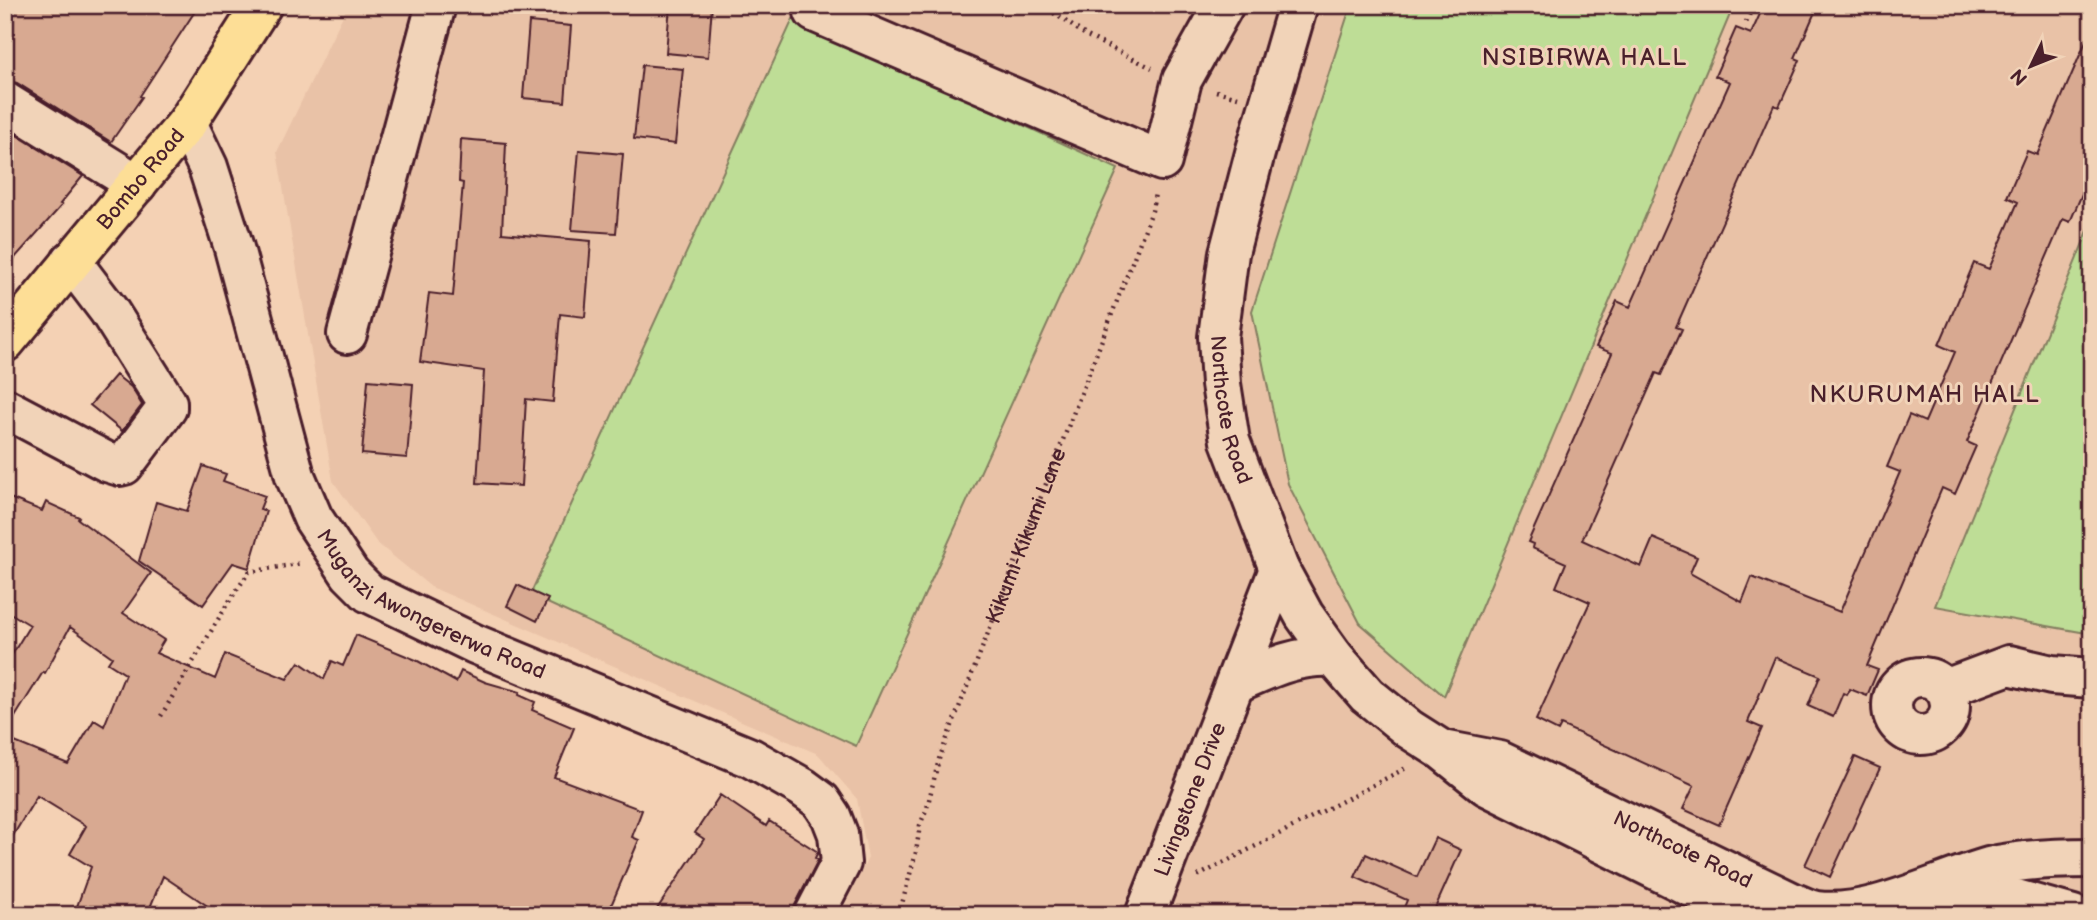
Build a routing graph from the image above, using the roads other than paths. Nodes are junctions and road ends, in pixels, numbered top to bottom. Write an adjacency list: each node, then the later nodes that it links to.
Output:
1 (262, 5): 7 (main road, Bombo Road)
2 (436, 5): 10 (street)
3 (1224, 5): 5 (street)
4 (1298, 5): 13 (street, Northcote Road)
5 (814, 12)
6 (5, 102): 8 (street)
7 (187, 123): 8 (main road, Bombo Road); 21 (street, Muganzi Awongererwa Road)
8 (137, 184): 9 (main road, Bombo Road)
9 (71, 261): 11 (main road, Bombo Road); 12 (street)
10 (347, 334)
11 (5, 342)
12 (5, 408)
13 (1279, 569): 14 (street, Northcote Road); 16 (street, Livingstone Drive)
14 (1334, 657): 16 (street); 18 (street, Northcote Road)
15 (2092, 678): 17 (street)
16 (1236, 683): 20 (street, Livingstone Drive)
17 (1945, 689)
18 (1442, 750): 19 (street, Northcote Road); 22 (street, Northcote Road)
19 (2092, 858)
20 (1147, 907)
21 (814, 915)
22 (1748, 915)
23 (1935, 915): 24 (street)
24 (2073, 915)

